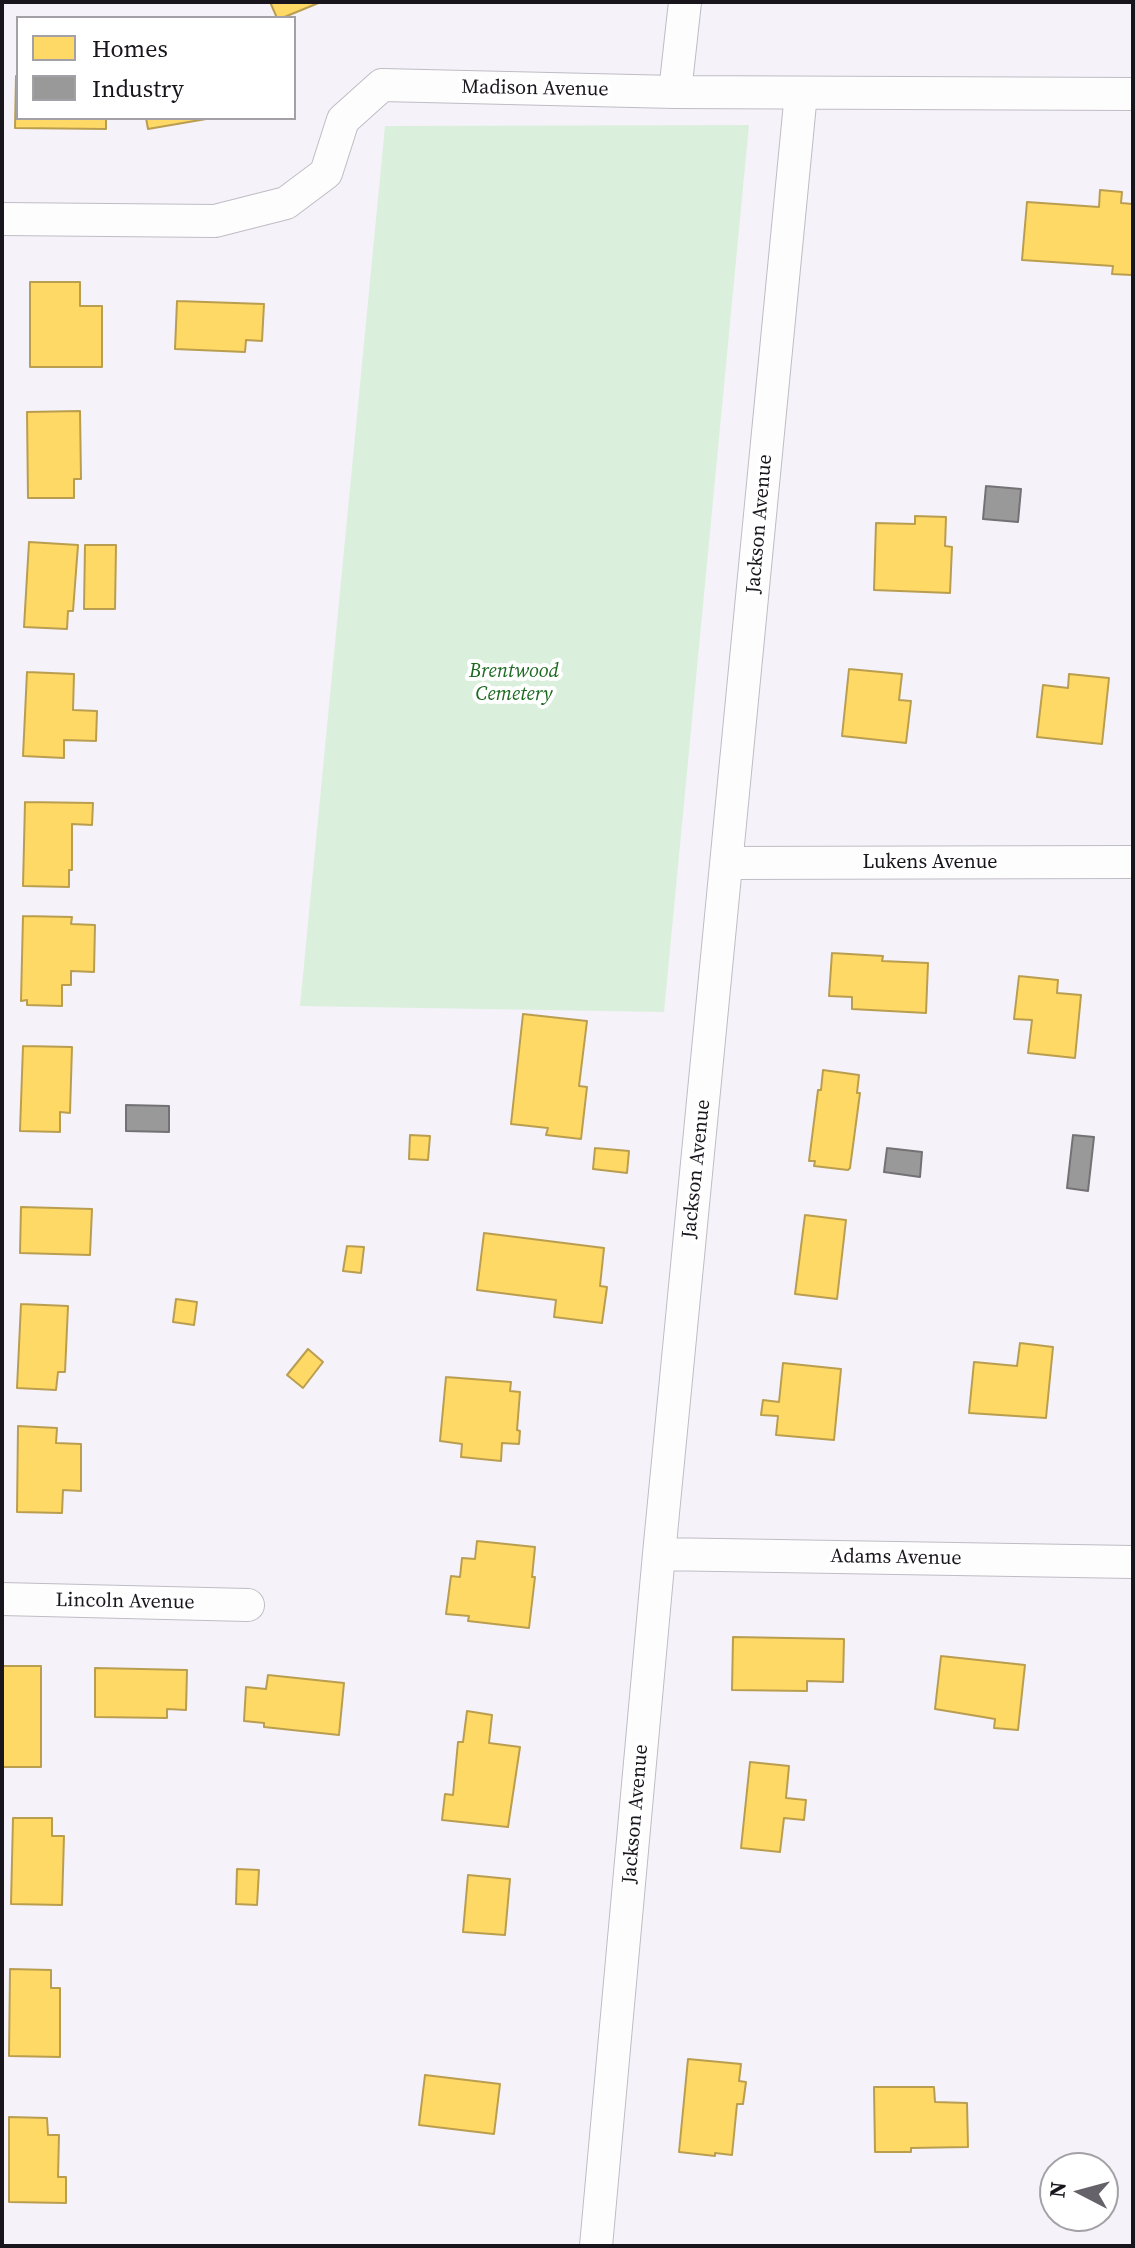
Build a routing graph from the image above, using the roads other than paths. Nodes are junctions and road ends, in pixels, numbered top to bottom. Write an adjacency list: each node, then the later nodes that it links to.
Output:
1 (685, 2): 2 (street)
2 (675, 92): 3 (street, Madison Avenue); 5 (street, Madison Avenue)
3 (801, 93): 4 (street, Madison Avenue); 7 (street, Jackson Avenue)
4 (1133, 94)
5 (2, 219)
6 (1133, 862): 7 (street, Lukens Avenue)
7 (728, 863): 8 (street, Jackson Avenue)
8 (659, 1554): 9 (street, Adams Avenue); 12 (street, Jackson Avenue)
9 (1133, 1562)
10 (2, 1599): 11 (street, Lincoln Avenue)
11 (248, 1605)
12 (596, 2246)

